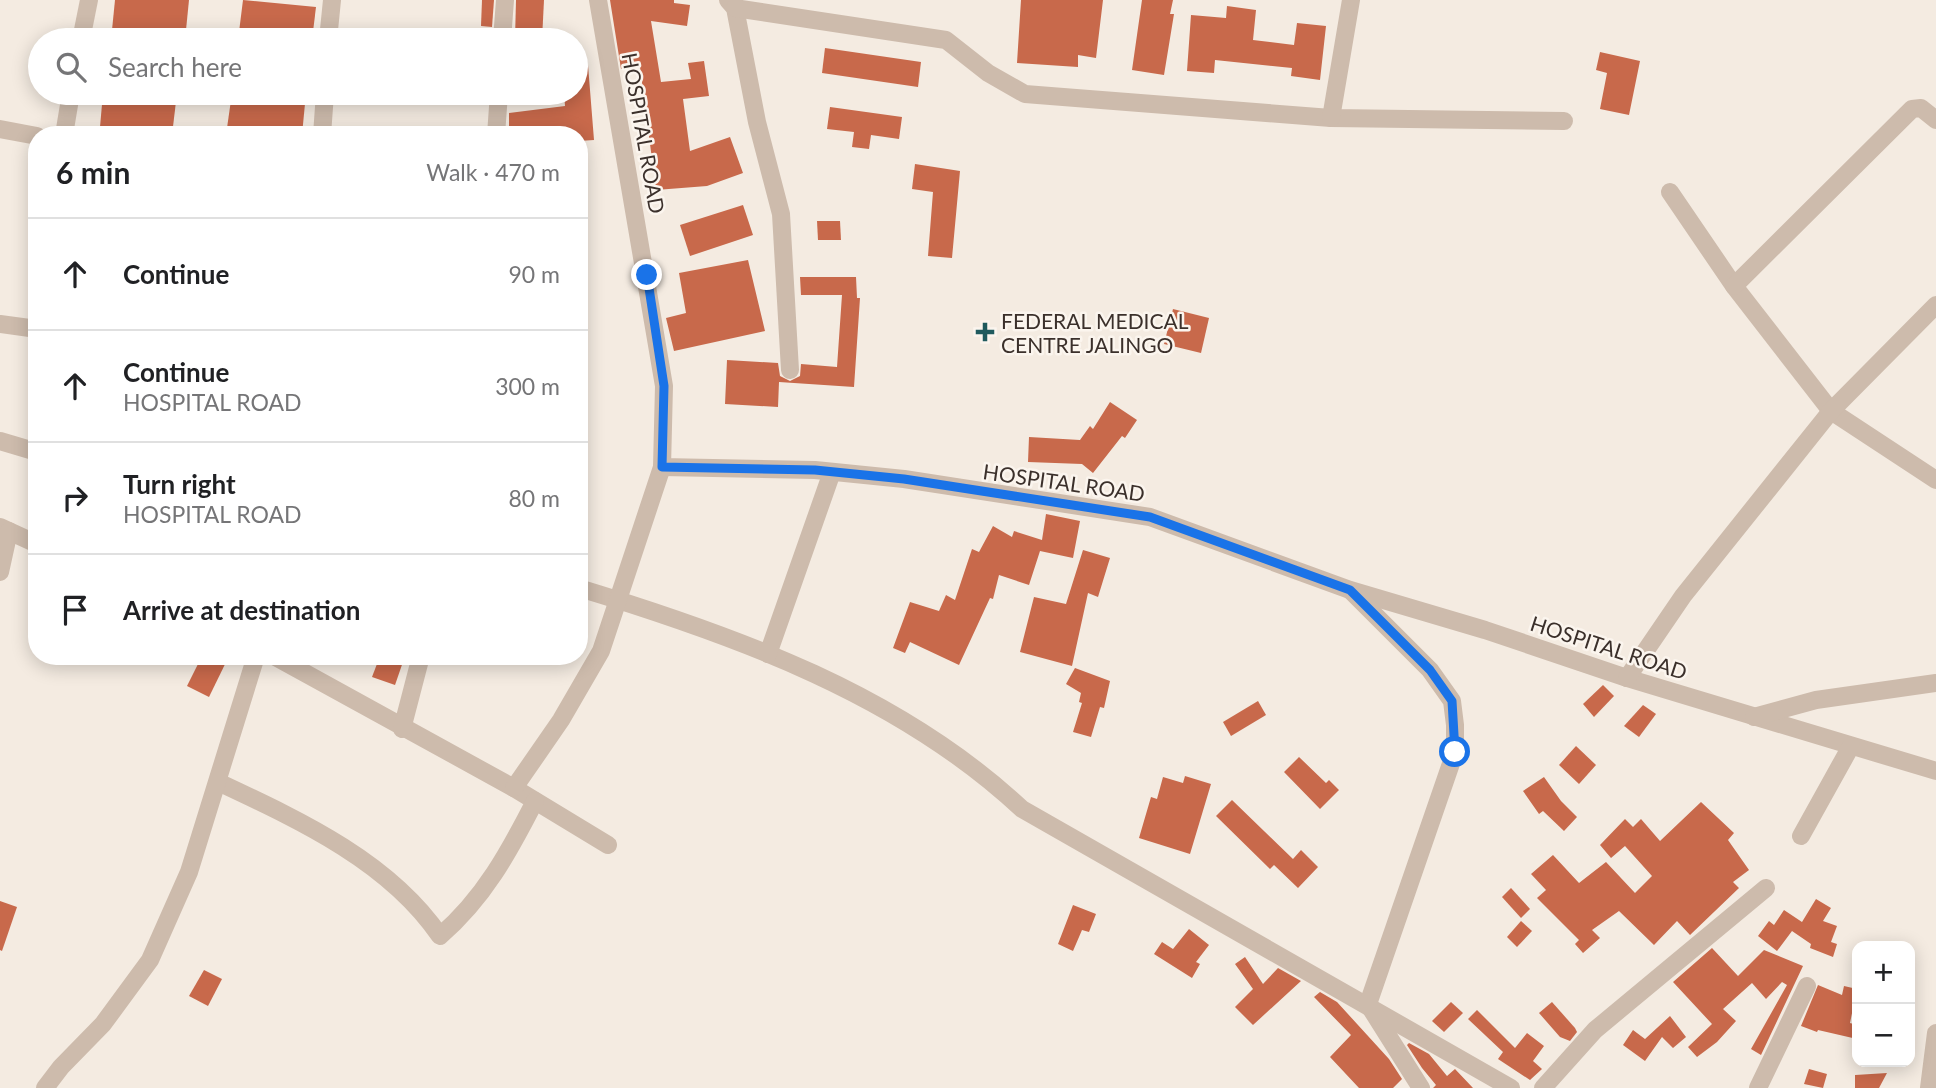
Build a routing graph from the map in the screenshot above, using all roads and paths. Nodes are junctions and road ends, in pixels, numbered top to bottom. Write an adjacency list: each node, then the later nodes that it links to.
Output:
1 (89, 0): 7 (street)
2 (332, 0): 8 (street)
3 (505, 0): 9 (street)
4 (598, 0): 30 (street, HOSPITAL ROAD)
5 (1351, 0): 13 (street)
6 (731, 4): 13 (street); 26 (street)
7 (83, 28)
8 (329, 28)
9 (503, 28)
10 (70, 105): 16 (street)
11 (324, 105): 17 (street)
12 (498, 105): 18 (street)
13 (1331, 118): 15 (street)
14 (1936, 120): 22 (street)
15 (1564, 121)
16 (66, 126)
17 (323, 126)
18 (497, 126)
19 (0, 129): 20 (street)
20 (28, 134)
21 (1670, 192): 22 (street)
22 (1734, 286): 27 (street)
23 (1936, 305): 27 (street)
24 (0, 324): 25 (street)
25 (28, 328)
26 (790, 370)
27 (1831, 411): 32 (street); 43 (street)
28 (0, 441): 29 (street)
29 (28, 449)
30 (662, 467): 31 (street, HOSPITAL ROAD); 38 (street)
31 (832, 471): 36 (street, HOSPITAL ROAD); 39 (street)
32 (1936, 480)
33 (4, 529): 34 (street); 35 (street)
34 (28, 540)
35 (0, 572)
36 (1350, 590): 43 (street, HOSPITAL ROAD); 56 (street)
37 (588, 591): 38 (street)
38 (618, 600): 39 (street); 50 (street)
39 (768, 654): 56 (street)
40 (253, 665): 49 (street)
41 (290, 665): 46 (street)
42 (419, 665): 46 (street)
43 (1627, 678): 45 (street, HOSPITAL ROAD)
44 (1936, 683): 45 (street)
45 (1754, 717): 47 (street, HOSPITAL ROAD)
46 (402, 729): 50 (street)
47 (1851, 746): 48 (street, HOSPITAL ROAD); 52 (street)
48 (1936, 771)
49 (218, 782): 51 (street); 58 (street)
50 (514, 788): 51 (street)
51 (534, 801): 53 (street)
52 (1801, 836)
53 (608, 845)
54 (1766, 888): 61 (street)
55 (1807, 986): 62 (street)
56 (1368, 1004): 59 (street); 60 (street)
57 (1936, 1033): 63 (street)
58 (45, 1088)
59 (1421, 1088)
60 (1511, 1088)
61 (1543, 1088)
62 (1758, 1088)
63 (1929, 1088)

